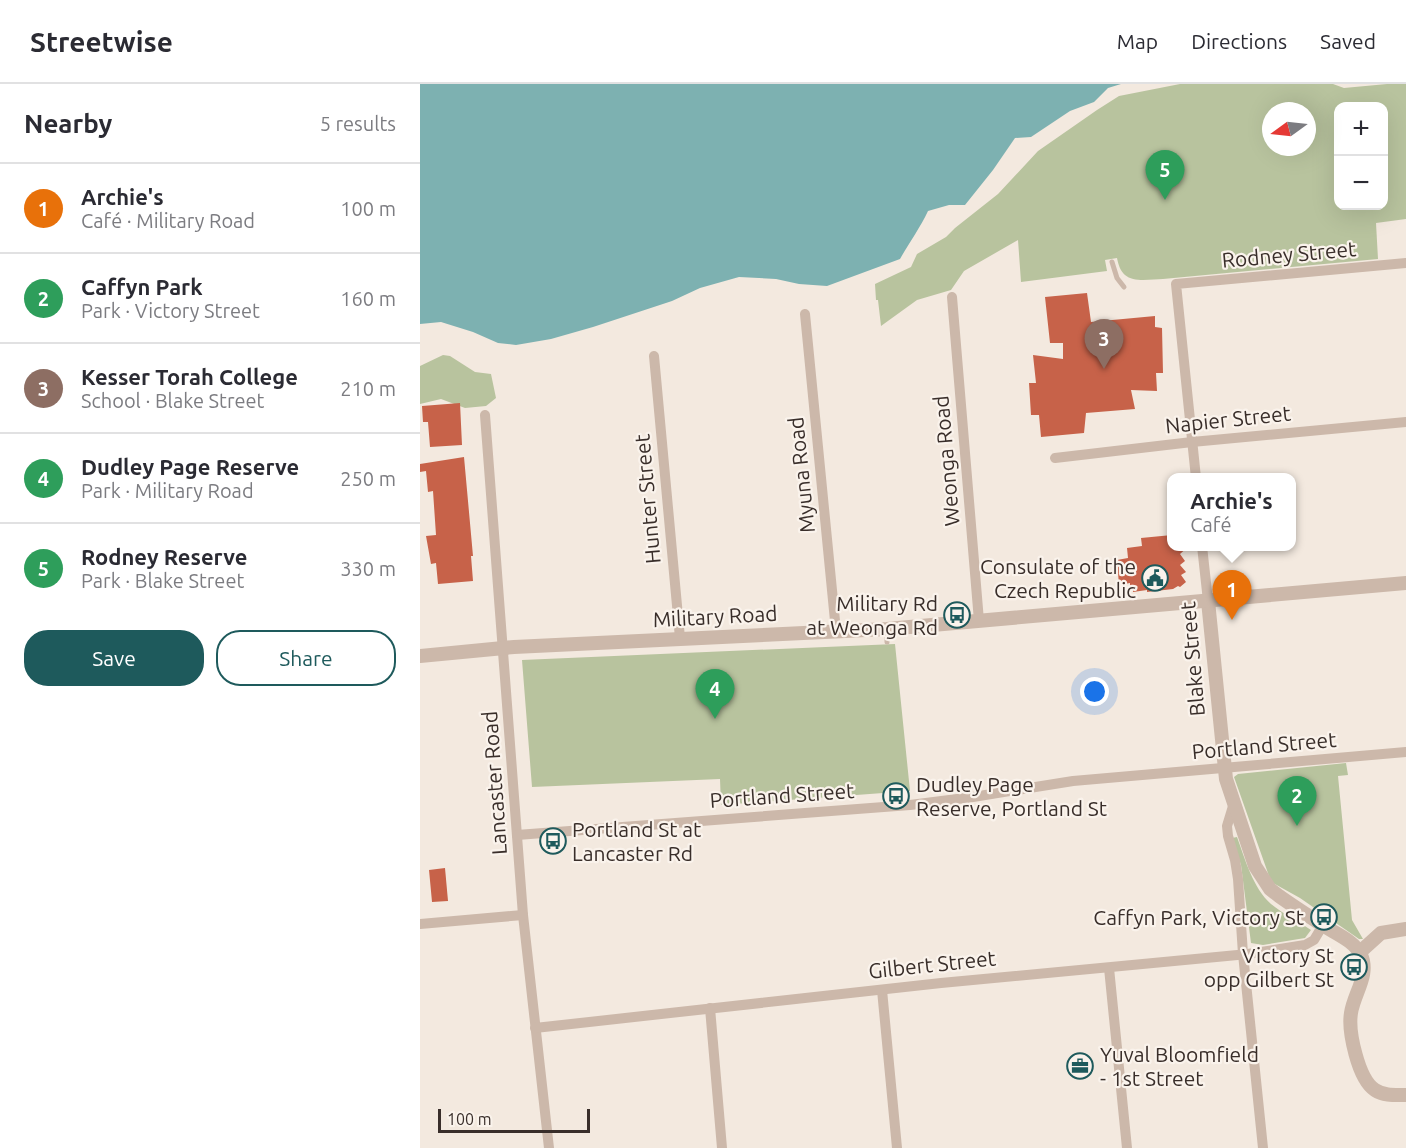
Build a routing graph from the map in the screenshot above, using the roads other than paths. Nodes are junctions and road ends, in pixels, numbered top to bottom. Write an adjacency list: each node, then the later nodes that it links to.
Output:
1 (1112, 262): 3 (lane)
2 (1406, 263): 9 (street, Rodney Street)
3 (1124, 287)
4 (952, 297): 15 (street, Weonga Road)
5 (805, 314): 16 (street, Myuna Road)
6 (654, 356): 17 (street, Hunter Street)
7 (484, 415): 18 (street, Lancaster Road)
8 (1406, 422): 9 (street, Napier Street)
9 (1192, 442): 10 (street, Napier Street); 11 (street)
10 (1055, 458)
11 (1196, 473)
12 (1203, 551): 14 (street, Blake Street)
13 (1406, 583): 14 (street, Military Road)
14 (1208, 601): 15 (street, Military Road); 21 (street, Blake Street)
15 (979, 621): 16 (street, Military Road)
16 (836, 631): 17 (street, Military Road)
17 (680, 638): 18 (street, Military Road)
18 (502, 648): 19 (street, Military Road); 23 (street, Lancaster Road)
19 (420, 656)
20 (1406, 752): 21 (street, Portland Street)
21 (1224, 768): 22 (street, Blake Street); 23 (street, Portland Street)
22 (1234, 803): 26 (street, Blake Street); 29 (street)
23 (517, 835): 24 (street, Lancaster Road)
24 (523, 915): 25 (street); 33 (street, Lancaster Road)
25 (420, 924)
26 (1323, 925): 28 (street, Blake Street); 29 (street, Gilbert Street)
27 (1406, 929): 28 (street)
28 (1360, 952): 34 (street)
29 (1243, 954): 30 (street, Gilbert Street); 39 (street)
30 (1109, 968): 31 (street, Gilbert Street); 38 (street)
31 (882, 990): 32 (street, Gilbert Street); 37 (street)
32 (710, 1008): 33 (street, Gilbert Street); 36 (street)
33 (536, 1028): 35 (street, Lancaster Road)
34 (1406, 1095)
35 (549, 1148)
36 (722, 1148)
37 (897, 1148)
38 (1127, 1148)
39 (1263, 1148)

